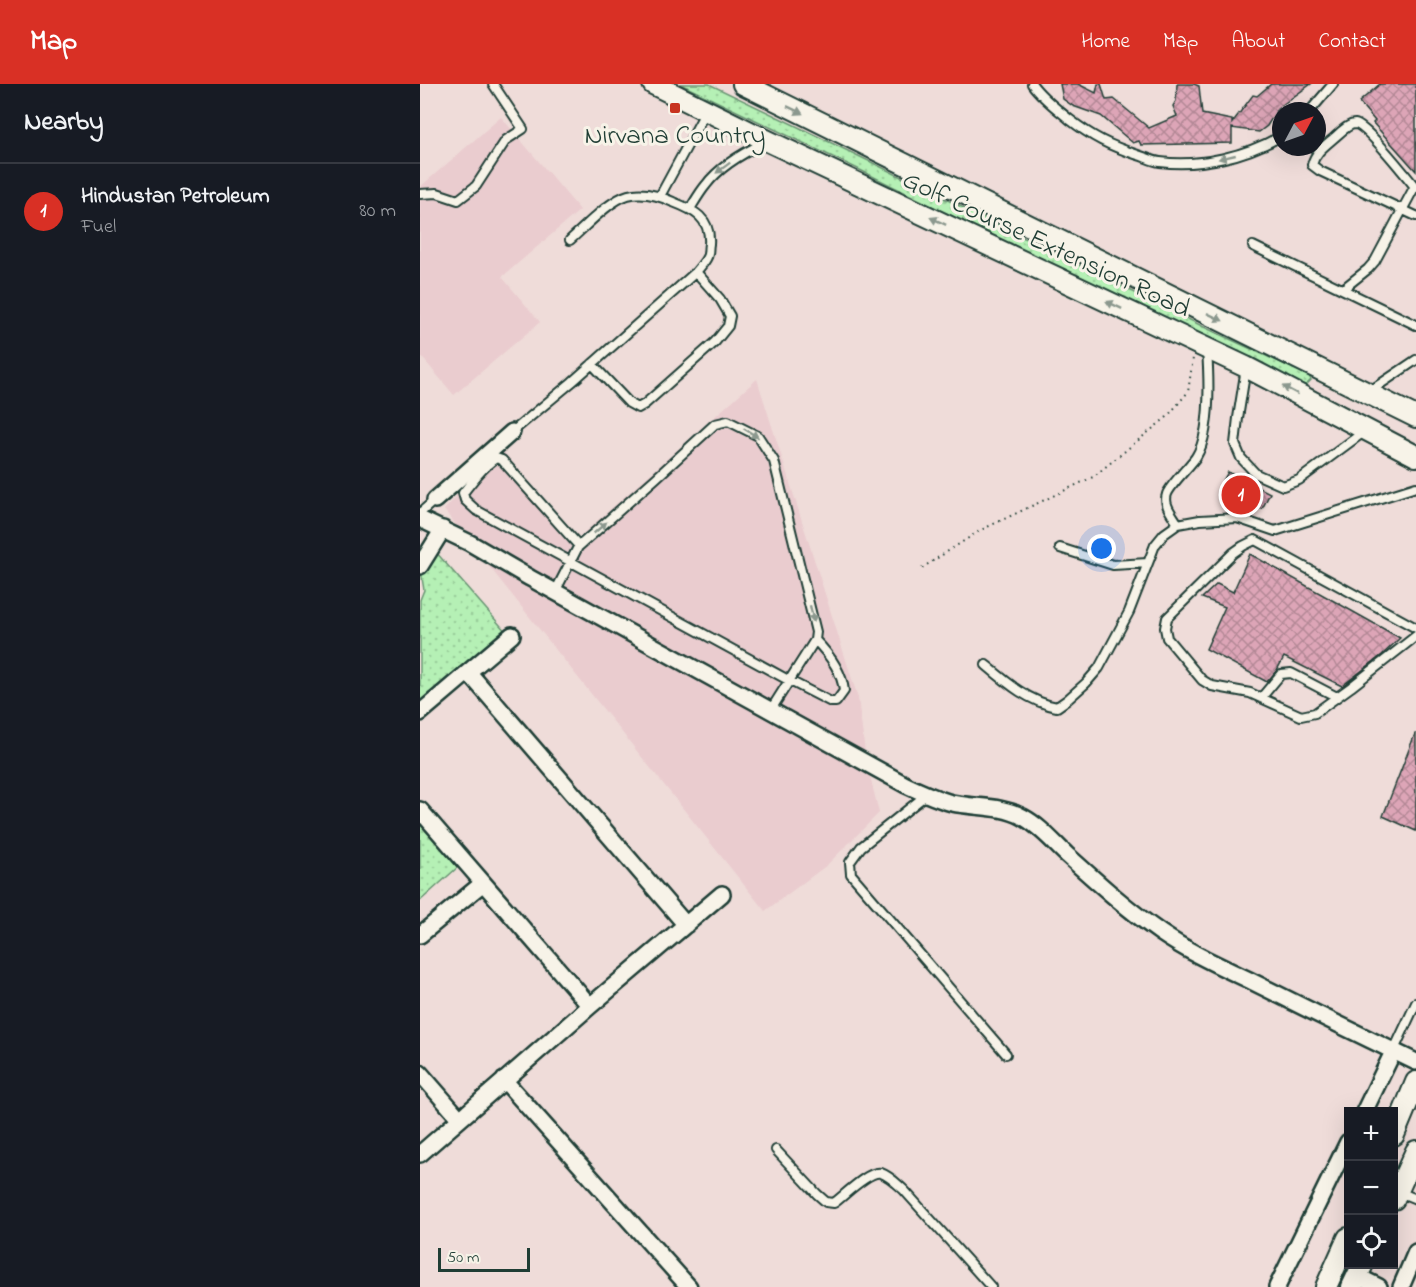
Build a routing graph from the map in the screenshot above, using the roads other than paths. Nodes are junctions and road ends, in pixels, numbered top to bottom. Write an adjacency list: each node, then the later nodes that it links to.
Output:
1 (493, 84): 11 (lane)
2 (653, 84): 7 (main road, Golf Course Extension Road)
3 (743, 84): 25 (main road, Golf Course Extension Road, one-way to 25)
4 (1032, 84): 9 (lane, one-way to 4)
5 (1333, 84): 6 (lane)
6 (1318, 102)
7 (706, 111): 8 (main road, Golf Course Extension Road); 12 (lane)
8 (768, 141): 13 (lane, one-way to 13); 21 (main road, Golf Course Extension Road, one-way to 8)
9 (1272, 141)
10 (1415, 187): 14 (lane); 14 (lane)
11 (420, 194)
12 (660, 196): 13 (lane); 16 (lane)
13 (690, 209): 18 (lane)
14 (1402, 210): 15 (lane); 19 (lane)
15 (1416, 216)
16 (570, 240)
17 (1253, 246): 19 (lane)
18 (696, 272): 23 (lane); 23 (lane)
19 (1343, 289): 20 (lane)
20 (1416, 325)
21 (1201, 346): 24 (main road, Golf Course Extension Road); 36 (lane)
22 (1416, 360): 26 (lane)
23 (592, 364): 30 (lane)
24 (1246, 367): 27 (main road, Golf Course Extension Road, one-way to 24); 29 (lane)
25 (1333, 375): 26 (main road, Golf Course Extension Road); 27 (main road)
26 (1368, 393): 28 (main road, Golf Course Extension Road)
27 (1320, 406): 29 (main road, Golf Course Extension Road)
28 (1416, 417)
29 (1366, 430): 31 (main road, Golf Course Extension Road)
30 (512, 432): 33 (street)
31 (1416, 456)
32 (1416, 487): 36 (lane)
33 (435, 500): 34 (lane)
34 (420, 513)
35 (420, 519): 37 (street)
36 (1178, 524): 41 (lane)
37 (443, 529): 42 (street); 43 (street)
38 (579, 546): 40 (lane); 40 (lane); 47 (lane, one-way to 47)
39 (1060, 548): 41 (lane)
40 (571, 561): 43 (lane); 50 (lane)
41 (1148, 563): 48 (lane)
42 (420, 566)
43 (555, 592): 53 (street)
44 (1414, 625): 52 (lane)
45 (512, 635): 49 (street)
46 (1416, 636): 51 (lane)
47 (815, 640): 50 (lane); 50 (lane)
48 (986, 665)
49 (469, 673): 54 (street); 59 (street)
50 (790, 681): 53 (lane)
51 (1337, 697): 52 (lane); 52 (lane)
52 (1261, 698)
53 (770, 711): 55 (street)
54 (420, 713)
55 (926, 795): 63 (street); 64 (lane)
56 (420, 810): 57 (street)
57 (483, 883): 60 (street); 62 (street)
58 (722, 894): 59 (street)
59 (686, 925): 62 (street)
60 (420, 935)
61 (1416, 1003): 63 (lane)
62 (590, 1006): 67 (street)
63 (1393, 1052): 65 (street); 69 (street)
64 (1006, 1054)
65 (1416, 1062)
66 (420, 1073): 70 (street)
67 (504, 1080): 70 (street); 82 (street)
68 (1416, 1082): 71 (main road)
69 (1366, 1107)
70 (460, 1119): 75 (street)
71 (1398, 1125)
72 (776, 1150): 83 (lane)
73 (1344, 1150): 84 (street)
74 (1416, 1151): 76 (main road)
75 (420, 1154)
76 (1398, 1189)
77 (1398, 1196): 78 (lane)
78 (1416, 1199)
79 (1344, 1247): 85 (main road)
80 (1416, 1252): 87 (street)
81 (1358, 1276): 86 (street)
82 (689, 1287)
83 (991, 1287)
84 (1277, 1287)
85 (1326, 1287)
86 (1379, 1287)
87 (1401, 1287)

